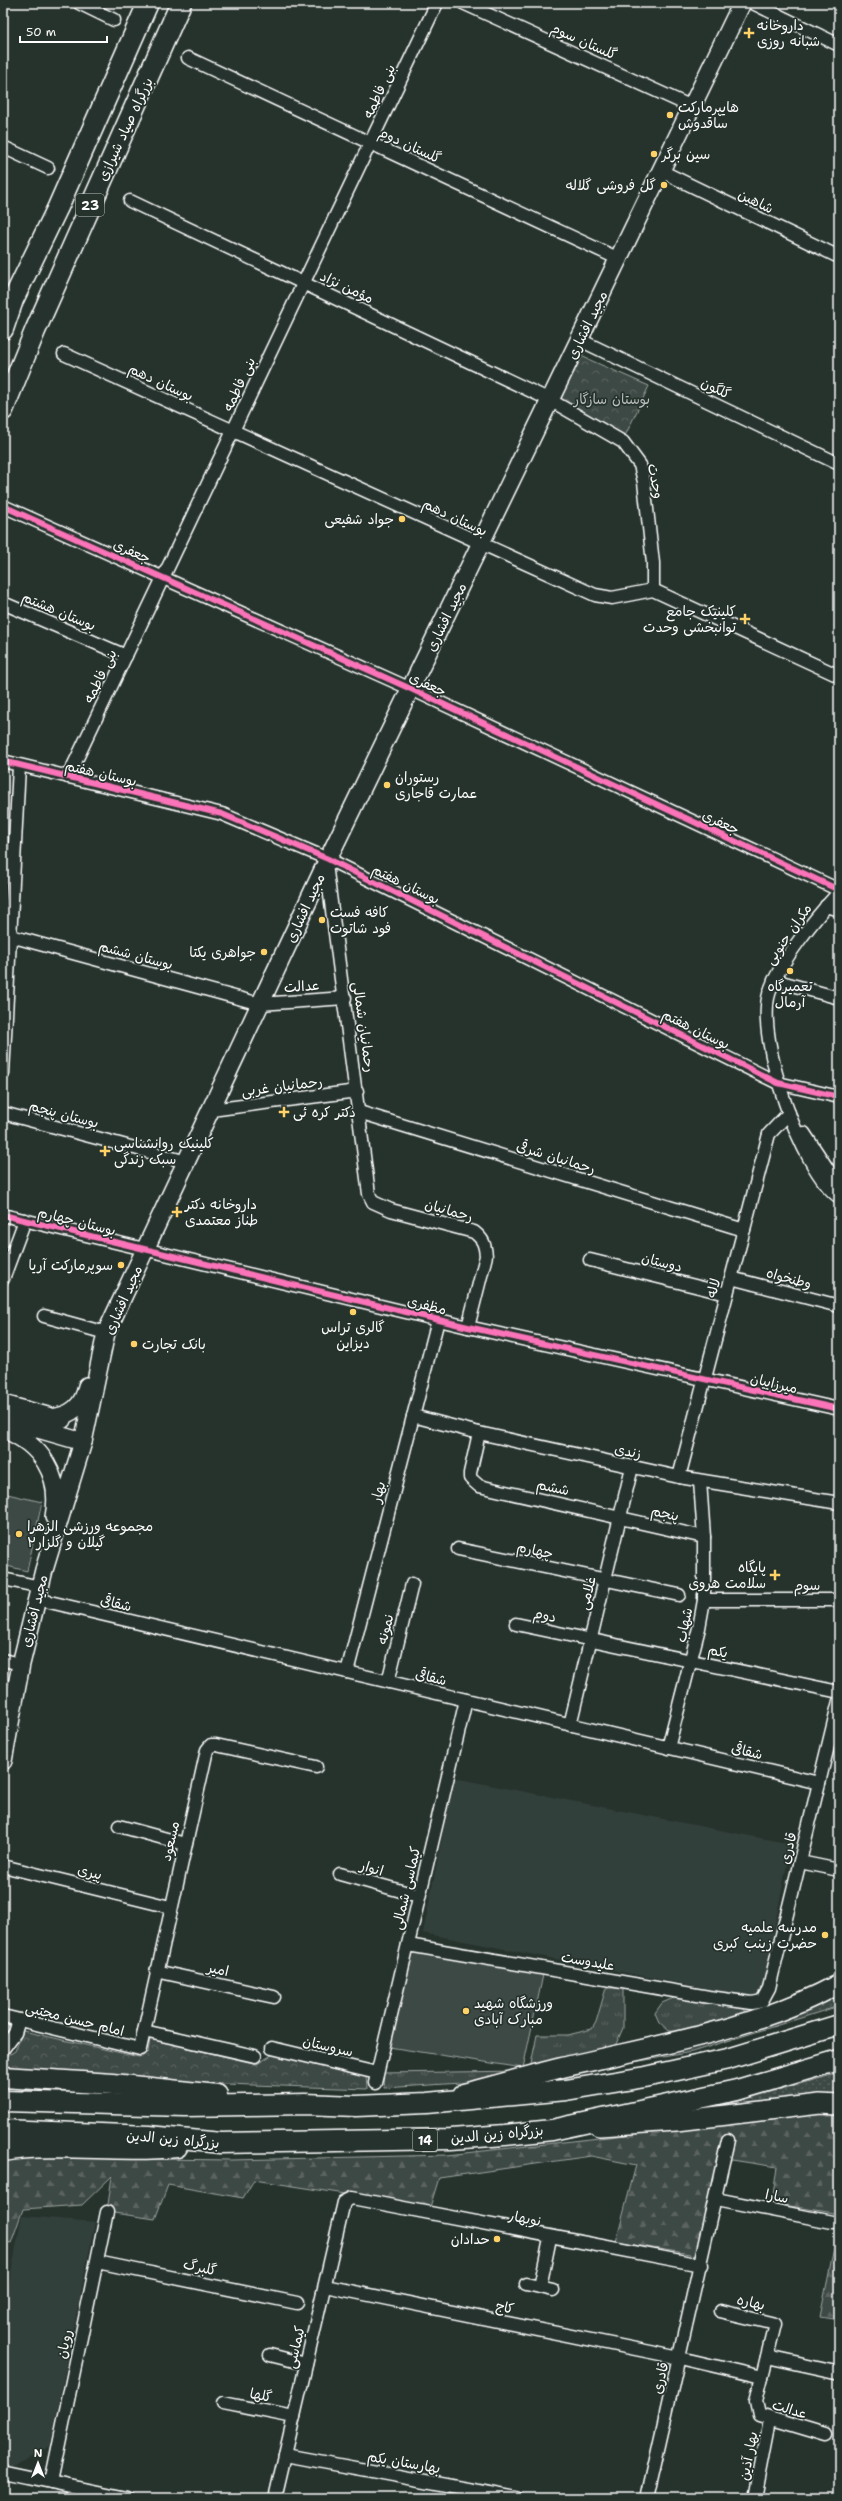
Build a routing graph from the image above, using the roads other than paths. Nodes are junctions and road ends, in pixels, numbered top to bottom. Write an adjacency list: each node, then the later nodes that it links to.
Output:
1 (79, 3): 8 (street)
2 (148, 3): 20 (highway, 23)
3 (181, 3): 24 (highway, بزرگراه صیاد شیرازی / 23)
4 (437, 3): 12 (street, بنی فاطمه)
5 (463, 3): 11 (street, گلستان سوم)
6 (742, 3): 11 (main road, مجید افشاری)
7 (753, 3): 9 (street)
8 (114, 20)
9 (839, 45)
10 (188, 58): 12 (street, گلستان دوم)
11 (692, 106): 15 (main road, مجید افشاری)
12 (371, 143): 18 (street, گلستان دوم); 19 (street, بنی فاطمه)
13 (3, 147): 14 (street)
14 (48, 168)
15 (661, 171): 17 (street, شاهین); 18 (main road, مجید افشاری)
16 (130, 201): 19 (street, مؤمن نژاد)
17 (839, 257)
18 (619, 259): 21 (main road, مجید افشاری)
19 (304, 283): 23 (street, مؤمن نژاد); 25 (street, بنی فاطمه)
20 (3, 329)
21 (580, 340): 23 (main road, مجید افشاری); 26 (street, گلگون)
22 (64, 354): 25 (street, بوستان دهم)
23 (550, 400): 28 (main road, مجید افشاری); 30 (street, وحدت)
24 (3, 410)
25 (233, 432): 28 (street, بوستان دهم); 29 (street, بنی فاطمه)
26 (839, 464)
27 (3, 506): 29 (street, جعفری)
28 (480, 545): 30 (street, بوستان دهم); 34 (main road, مجید افشاری)
29 (163, 578): 32 (street, بنی فاطمه); 34 (street, جعفری)
30 (653, 590): 33 (street)
31 (3, 603): 32 (street, بوستان هشتم)
32 (126, 656): 37 (street, بنی فاطمه)
33 (839, 676)
34 (411, 689): 38 (main road, مجید افشاری); 39 (street, جعفری)
35 (3, 761): 36 (street, بوستان هفتم)
36 (19, 766): 37 (street, بوستان هفتم); 42 (street)
37 (68, 777): 38 (street, بوستان هفتم)
38 (327, 862): 44 (street, رحمانیان شمالی); 46 (main road, مجید افشاری); 48 (street, بوستان هفتم)
39 (839, 891): 40 (street, مکران جنوبی)
40 (826, 906): 41 (street); 43 (street, مکران جنوبی)
41 (839, 910)
42 (7, 935): 46 (street, بوستان ششم); 47 (street)
43 (774, 980): 45 (street); 48 (street, مکران جنوبی)
44 (345, 998): 46 (street, عدالت); 49 (street, رحمانیان شمالی)
45 (839, 998)
46 (260, 1004): 51 (main road, مجید افشاری)
47 (3, 1074)
48 (778, 1083): 50 (street, بوستان هفتم); 54 (street, مکران جنوبی)
49 (358, 1091): 51 (street, رحمانیان غربی); 52 (street, رحمانیان شمالی)
50 (839, 1097)
51 (211, 1110): 55 (main road, مجید افشاری)
52 (359, 1112): 57 (street, رحمانیان شمالی); 61 (street, رحمانیان شرقی)
53 (3, 1113): 55 (street, بوستان پنجم)
54 (789, 1113): 56 (street); 58 (street, مکران جنوبی); 61 (street, لاله)
55 (187, 1162): 62 (main road, مجید افشاری)
56 (839, 1186)
57 (370, 1194): 70 (street, رحمانیان)
58 (839, 1197)
59 (3, 1215): 60 (street, بوستان چهارم)
60 (25, 1220): 62 (street, بوستان چهارم); 65 (street)
61 (744, 1230): 64 (street, لاله)
62 (145, 1250): 69 (street, مظفری); 71 (main road, مجید افشاری)
63 (590, 1260): 66 (street, دوستان)
64 (731, 1278): 66 (street, لاله); 67 (street, وطنخواه)
65 (3, 1279)
66 (727, 1294): 72 (street, لاله)
67 (839, 1306)
68 (44, 1316): 71 (street)
69 (438, 1320): 70 (street, مظفری); 75 (street, بهار)
70 (468, 1327): 72 (street, مظفری)
71 (106, 1333): 76 (main road); 79 (main road, مجید افشاری)
72 (705, 1380): 74 (street, میرزاییان); 82 (street, لاله)
73 (3, 1404): 76 (main road)
74 (839, 1410)
75 (413, 1416): 80 (street, زندی); 101 (street, بهار)
76 (52, 1418): 79 (main road)
77 (3, 1419): 79 (main road)
78 (3, 1429): 88 (main road)
79 (85, 1433): 88 (main road, مجید افشاری)
80 (479, 1433): 81 (street, زندی); 85 (street, ششم)
81 (632, 1468): 82 (street, زندی); 85 (street, غلامی)
82 (679, 1477): 83 (street, زندی)
83 (700, 1481): 84 (street, زندی); 86 (street, شهاب)
84 (839, 1503)
85 (620, 1518): 86 (street, پنجم); 90 (street, غلامی)
86 (704, 1537): 94 (street, شهاب)
87 (458, 1549): 90 (street, چهارم)
88 (44, 1570): 92 (main road, مجید افشاری)
89 (3, 1579): 92 (street, شقاقی)
90 (605, 1580): 93 (street); 97 (street, غلامی)
91 (412, 1584): 102 (street, نمونه)
92 (39, 1593): 100 (main road, مجید افشاری); 101 (street, شقاقی)
93 (679, 1595)
94 (704, 1600): 95 (street, سوم); 99 (street, شهاب)
95 (839, 1600)
96 (516, 1624): 97 (street, دوم)
97 (590, 1640): 99 (street, یکم); 106 (street, غلامی)
98 (3, 1660): 100 (street)
99 (691, 1661): 103 (street, یکم); 107 (street, شهاب)
100 (21, 1664): 108 (main road, مجید افشاری)
101 (347, 1672): 102 (street, شقاقی)
102 (388, 1682): 104 (street, شقاقی)
103 (839, 1692)
104 (466, 1700): 106 (street, شقاقی); 117 (street, کیماسی شمالی)
105 (839, 1701): 110 (street, قادری)
106 (570, 1725): 107 (street, شقاقی)
107 (668, 1748): 110 (street, شقاقی)
108 (3, 1761)
109 (316, 1766): 112 (street, مسعود)
110 (819, 1783): 113 (street, قادری)
111 (119, 1826): 112 (street)
112 (185, 1844): 118 (street, مسعود)
113 (800, 1862): 115 (street); 123 (street, قادری)
114 (3, 1866): 118 (street, پیری)
115 (839, 1870)
116 (340, 1874): 117 (street, انوار)
117 (419, 1896): 119 (street, کیماسی شمالی)
118 (170, 1907): 120 (street, مسعود)
119 (408, 1945): 123 (street, علیدوست); 134 (street, کیماسی شمالی)
120 (156, 1971): 122 (street, امیر); 127 (street, مسعود)
121 (839, 1984): 137 (main road)
122 (274, 1997)
123 (762, 2001)
124 (3, 2016): 125 (street, امام حسن مجتبی)
125 (19, 2020): 129 (street); 130 (street, امام حسن مجتبی)
126 (839, 2025): 137 (highway)
127 (144, 2031): 130 (street, مسعود); 131 (street)
128 (272, 2048): 134 (street, سروستان)
129 (3, 2049)
130 (139, 2050)
131 (255, 2056)
132 (839, 2060): 140 (highway, بزرگراه زین الدین / 14)
133 (3, 2077): 136 (highway)
134 (376, 2078)
135 (3, 2101): 136 (highway)
136 (305, 2104): 137 (highway)
137 (427, 2104)
138 (839, 2105): 140 (main road)
139 (3, 2130): 142 (highway, بزرگراه زین الدین / 14)
140 (552, 2130): 142 (highway, بزرگراه زین الدین / 14)
141 (728, 2140): 144 (street, قادری)
142 (221, 2143): 143 (highway)
143 (3, 2151)
144 (716, 2199): 147 (street, سارا); 150 (street, قادری)
145 (344, 2202): 148 (street, نوبهار); 152 (street, کیماسی)
146 (107, 2212): 149 (street, رویان)
147 (832, 2222)
148 (550, 2238): 150 (street, نوبهار); 153 (street)
149 (97, 2262): 155 (street, گلبرگ); 170 (street, رویان)
150 (701, 2265): 160 (street, قادری)
151 (526, 2284): 153 (street)
152 (325, 2286): 160 (street, کاج); 161 (street, کیماسی)
153 (540, 2287): 154 (street)
154 (553, 2290)
155 (297, 2303)
156 (720, 2311): 157 (street, بهاره)
157 (775, 2324): 159 (street, عدالت)
158 (270, 2355): 161 (street)
159 (767, 2357): 162 (street); 163 (street, عدالت)
160 (680, 2358): 163 (street); 174 (street, قادری)
161 (306, 2364): 165 (street, کیماسی)
162 (836, 2372)
163 (762, 2378): 166 (street, عدالت)
164 (222, 2403): 165 (street, گلها)
165 (294, 2417): 168 (street, کیماسی)
166 (770, 2420): 167 (street, عدالت); 175 (street, بهار آذین)
167 (826, 2435)
168 (285, 2455): 172 (street, کیماسی); 173 (street, بهارستان یکم)
169 (3, 2472): 170 (street)
170 (51, 2482): 171 (street)
171 (127, 2498)
172 (275, 2498)
173 (517, 2498)
174 (647, 2498)
175 (755, 2498)

